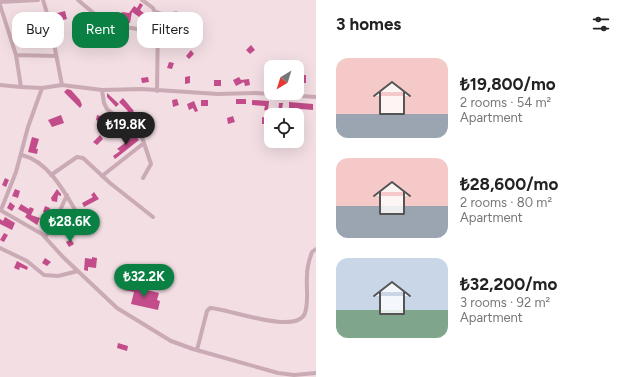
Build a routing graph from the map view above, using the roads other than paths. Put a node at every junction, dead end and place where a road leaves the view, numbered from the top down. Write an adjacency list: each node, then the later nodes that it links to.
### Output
1 (38, 0): 5 (street)
2 (43, 0): 10 (street)
3 (78, 0): 7 (street)
4 (142, 0): 6 (street)
5 (0, 4): 9 (street)
6 (156, 12)
7 (137, 29)
8 (156, 48): 16 (street)
9 (16, 55): 10 (street); 13 (street)
10 (56, 56): 12 (street)
11 (0, 84): 13 (street)
12 (62, 85): 14 (street); 15 (street)
13 (21, 87): 14 (street)
14 (42, 88): 19 (street)
15 (102, 90): 16 (street); 18 (street)
16 (157, 91): 17 (street)
17 (316, 97)
18 (144, 143): 21 (street); 22 (street)
19 (22, 155): 20 (street); 24 (street)
20 (52, 175): 21 (street); 23 (street)
21 (102, 176): 25 (street)
22 (143, 178)
23 (67, 195): 26 (street); 27 (street)
24 (0, 210): 27 (street)
25 (153, 217)
26 (80, 218)
27 (45, 237): 30 (street)
28 (0, 248): 30 (street)
29 (316, 249): 31 (street)
30 (78, 271): 31 (street)
31 (197, 350): 32 (street)
32 (316, 373)

